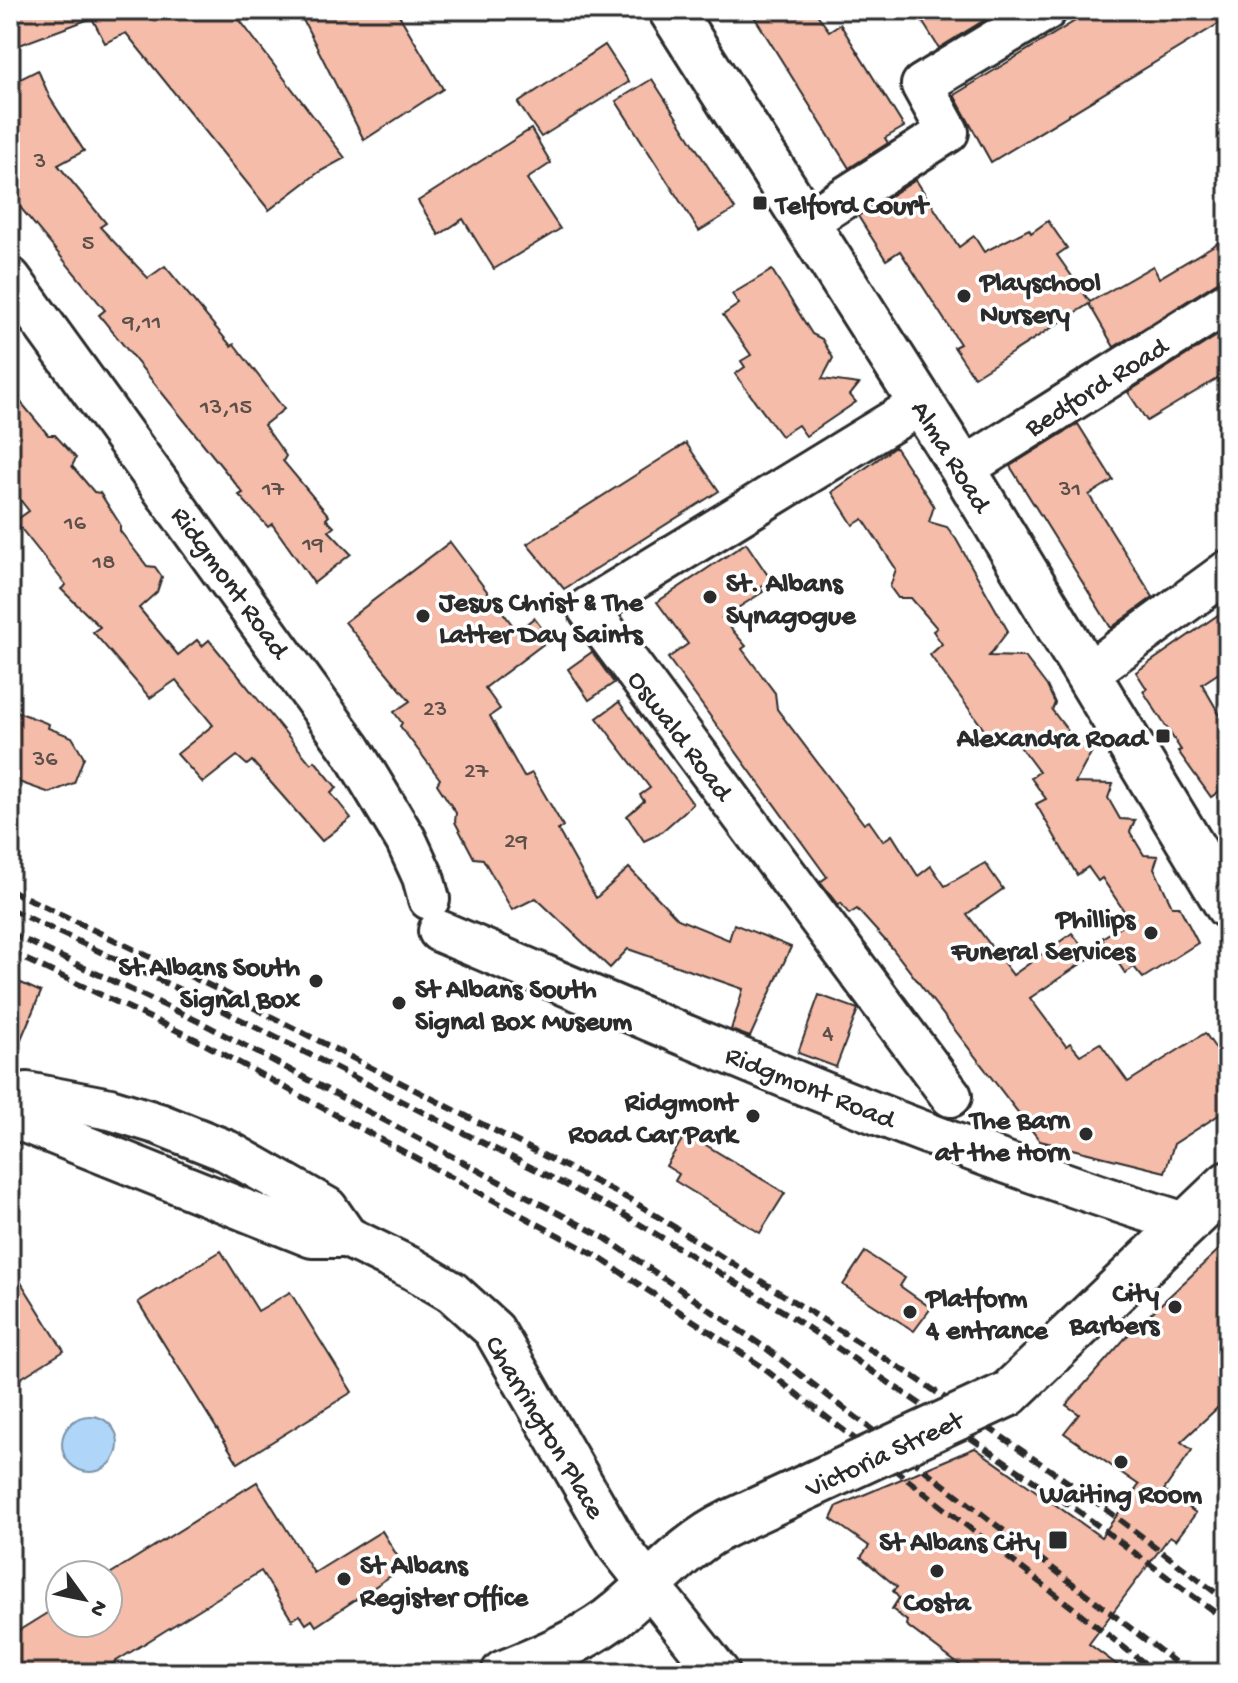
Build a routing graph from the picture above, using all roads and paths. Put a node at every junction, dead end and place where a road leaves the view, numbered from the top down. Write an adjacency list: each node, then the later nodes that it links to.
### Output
1 (671, 10): 3 (main road, Alma Road)
2 (1035, 13): 3 (street)
3 (805, 223): 6 (main road, Alma Road)
4 (10, 278): 15 (street, Ridgmont Road)
5 (1228, 302): 7 (street, Bedford Road)
6 (921, 404): 7 (main road, Alma Road); 11 (street, Oswald Road)
7 (963, 469): 9 (main road, Alma Road)
8 (1228, 571): 9 (street)
9 (1087, 674): 10 (main road, Alma Road)
10 (1228, 906)
11 (951, 1096)
12 (10, 1097): 16 (street, Charrington Place)
13 (10, 1110): 16 (street, Charrington Place)
14 (1228, 1184): 15 (main road, Victoria Street)
15 (1188, 1224): 17 (main road, Victoria Street, bridge)
16 (347, 1237): 17 (street, Charrington Place)
17 (648, 1585): 18 (main road, Victoria Street); 19 (street, Charrington Place)
18 (504, 1673)
19 (719, 1673)

